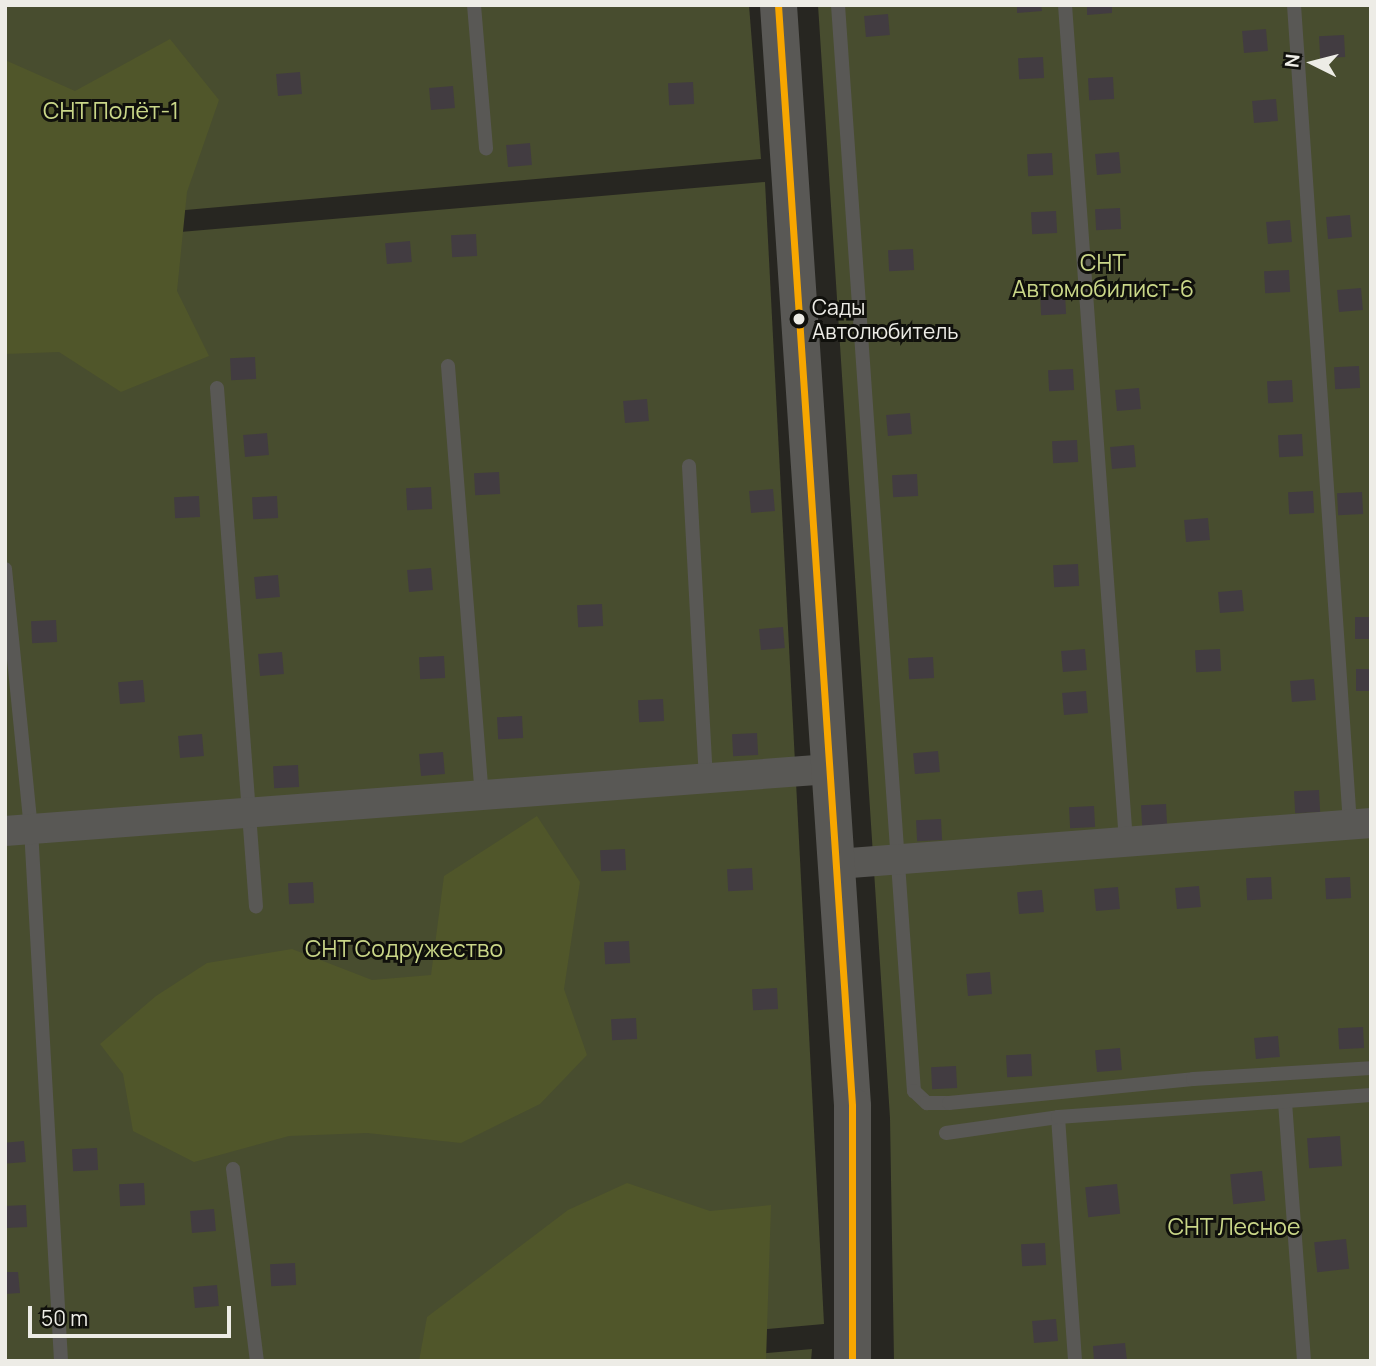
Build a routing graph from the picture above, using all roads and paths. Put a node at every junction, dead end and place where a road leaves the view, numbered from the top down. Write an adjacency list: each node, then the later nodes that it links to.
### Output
1 (474, 5): 6 (lane)
2 (778, 5): 11 (street)
3 (838, 5): 18 (lane)
4 (1065, 5): 17 (lane)
5 (1294, 5): 15 (lane)
6 (486, 148)
7 (448, 366): 13 (lane)
8 (217, 388): 14 (lane)
9 (689, 466): 12 (lane)
10 (5, 569): 16 (lane)
11 (830, 769): 12 (street); 19 (street)
12 (706, 779): 13 (street)
13 (482, 796): 14 (street)
14 (251, 812): 16 (street); 20 (lane)
15 (1361, 823): 17 (street)
16 (18, 830): 27 (lane)
17 (1126, 841): 18 (street)
18 (897, 859): 19 (street); 21 (lane)
19 (837, 864): 29 (street)
20 (256, 906)
21 (1371, 1068)
22 (1371, 1095): 23 (lane)
23 (1285, 1102): 24 (lane); 31 (lane)
24 (1058, 1117): 25 (lane); 30 (lane)
25 (946, 1133)
26 (233, 1168): 28 (lane)
27 (61, 1361)
28 (257, 1361)
29 (852, 1361)
30 (1075, 1361)
31 (1304, 1361)

